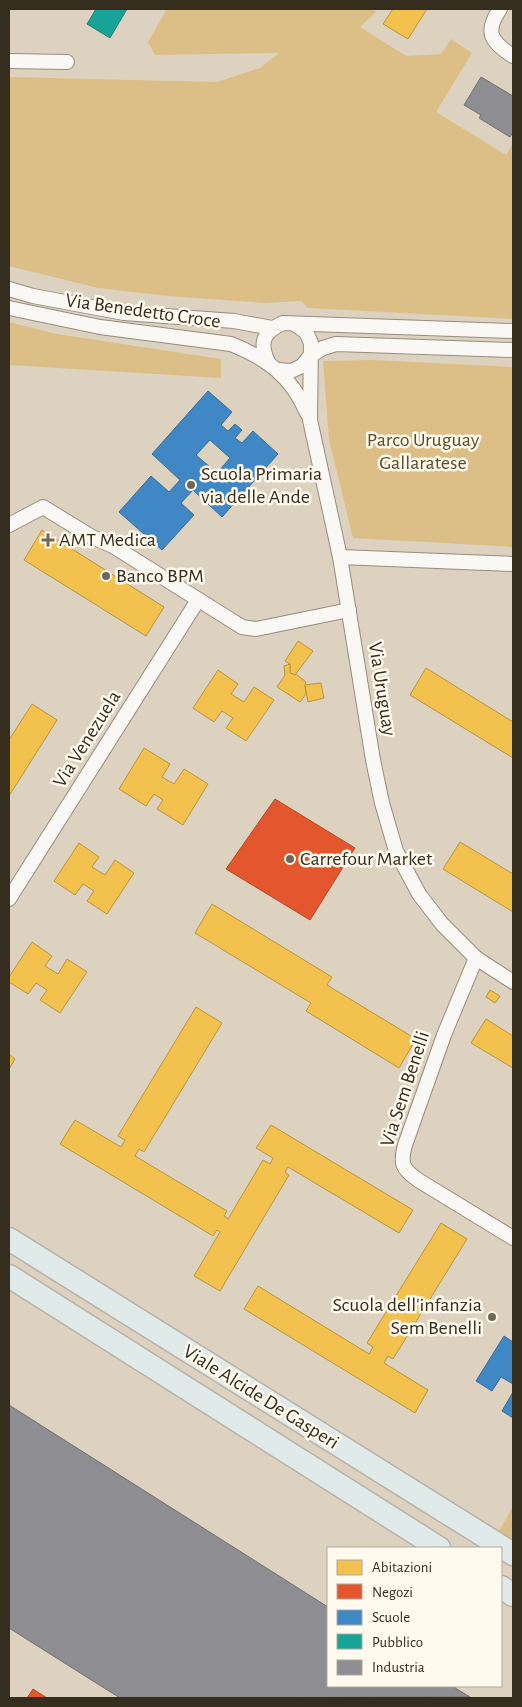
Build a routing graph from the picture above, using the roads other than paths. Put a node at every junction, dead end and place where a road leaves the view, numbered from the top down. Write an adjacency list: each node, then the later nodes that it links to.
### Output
1 (500, 9): 2 (street)
2 (513, 56)
3 (9, 61): 4 (street)
4 (66, 62)
5 (9, 289): 8 (street, Via Benedetto Croce)
6 (9, 308): 12 (street, Via Benedetto Croce)
7 (296, 325): 8 (street); 9 (street); 11 (street)
8 (272, 328): 12 (street)
9 (513, 331)
10 (513, 350): 11 (street)
11 (310, 356): 12 (street); 13 (street, Via Uruguay)
12 (273, 366): 13 (street)
13 (310, 420): 15 (street, Via Uruguay)
14 (9, 525): 17 (street)
15 (340, 557): 16 (street); 18 (street, Via Uruguay)
16 (513, 564)
17 (198, 600): 18 (street); 19 (street, Via Venezuela)
18 (349, 610): 20 (street, Via Uruguay)
19 (9, 899)
20 (476, 958): 21 (street, Via Uruguay); 22 (street, Via Sem Benelli)
21 (513, 982)
22 (513, 1238)
23 (9, 1239): 27 (main road, Viale Alcide De Gasperi)
24 (9, 1276): 25 (main road, Viale Alcide De Gasperi)
25 (437, 1547)
26 (502, 1547): 28 (main road, Viale Alcide De Gasperi)
27 (502, 1547)
28 (513, 1554)
29 (502, 1589): 30 (main road)
30 (513, 1595)

